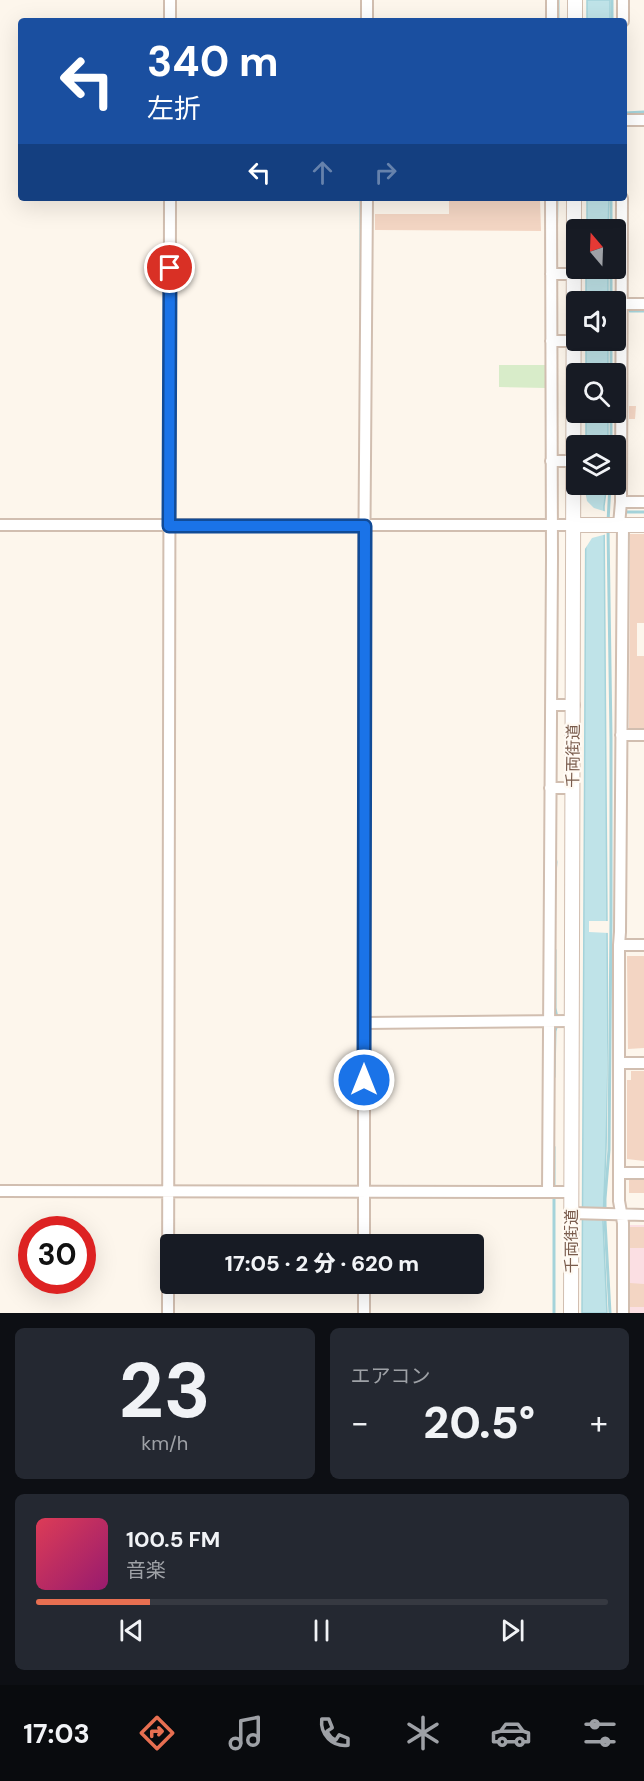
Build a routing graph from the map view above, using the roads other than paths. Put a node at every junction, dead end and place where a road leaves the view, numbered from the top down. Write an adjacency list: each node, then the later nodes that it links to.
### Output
1 (170, 0): 6 (street)
2 (367, 0): 7 (street)
3 (552, 0): 8 (street)
4 (575, 0): 9 (street)
5 (623, 0): 10 (street)
6 (170, 18)
7 (367, 18)
8 (552, 18)
9 (575, 18)
10 (623, 18)
11 (627, 120): 12 (street)
12 (644, 120)
13 (170, 201): 39 (street)
14 (367, 201): 40 (street)
15 (551, 201): 19 (street)
16 (574, 201): 18 (street, 千両街道)
17 (622, 201): 21 (street)
18 (574, 219)
19 (555, 274): 20 (street); 24 (street)
20 (566, 274)
21 (622, 291)
22 (626, 304): 23 (street)
23 (644, 304)
24 (551, 341): 25 (street); 29 (street)
25 (566, 341)
26 (574, 351): 28 (street, 千両街道)
27 (622, 351): 32 (street)
28 (574, 435)
29 (551, 461): 30 (street); 35 (street)
30 (566, 461)
31 (577, 495): 36 (street, 千両街道)
32 (621, 502): 33 (street); 37 (street)
33 (644, 502)
34 (0, 525): 39 (street)
35 (552, 525): 36 (street); 40 (street); 41 (street)
36 (579, 525): 37 (street); 42 (street, 千両街道)
37 (618, 525): 38 (street); 43 (street)
38 (644, 525)
39 (169, 526): 40 (street); 56 (street)
40 (361, 526): 50 (street)
41 (555, 705): 42 (street); 45 (street)
42 (574, 705): 45 (street, 千両街道)
43 (621, 735): 44 (street); 47 (street)
44 (644, 735)
45 (559, 788): 46 (street, 千両街道); 46 (street)
46 (559, 866): 49 (street, 千両街道); 49 (street)
47 (619, 945): 48 (street); 51 (street)
48 (644, 945)
49 (558, 1021): 50 (street); 58 (street, 千両街道); 58 (street)
50 (364, 1023): 57 (street)
51 (619, 1063): 52 (street); 53 (street)
52 (644, 1063)
53 (619, 1173): 54 (street); 60 (street)
54 (644, 1173)
55 (0, 1191): 56 (street)
56 (165, 1191): 57 (street); 64 (street)
57 (361, 1191): 58 (street); 62 (street)
58 (557, 1192): 59 (street, 千両街道)
59 (576, 1214): 60 (street); 66 (street, 千両街道)
60 (621, 1215): 61 (street); 67 (street)
61 (644, 1215)
62 (363, 1234)
63 (364, 1294): 65 (street)
64 (168, 1313)
65 (364, 1313)
66 (571, 1313)
67 (623, 1313)

